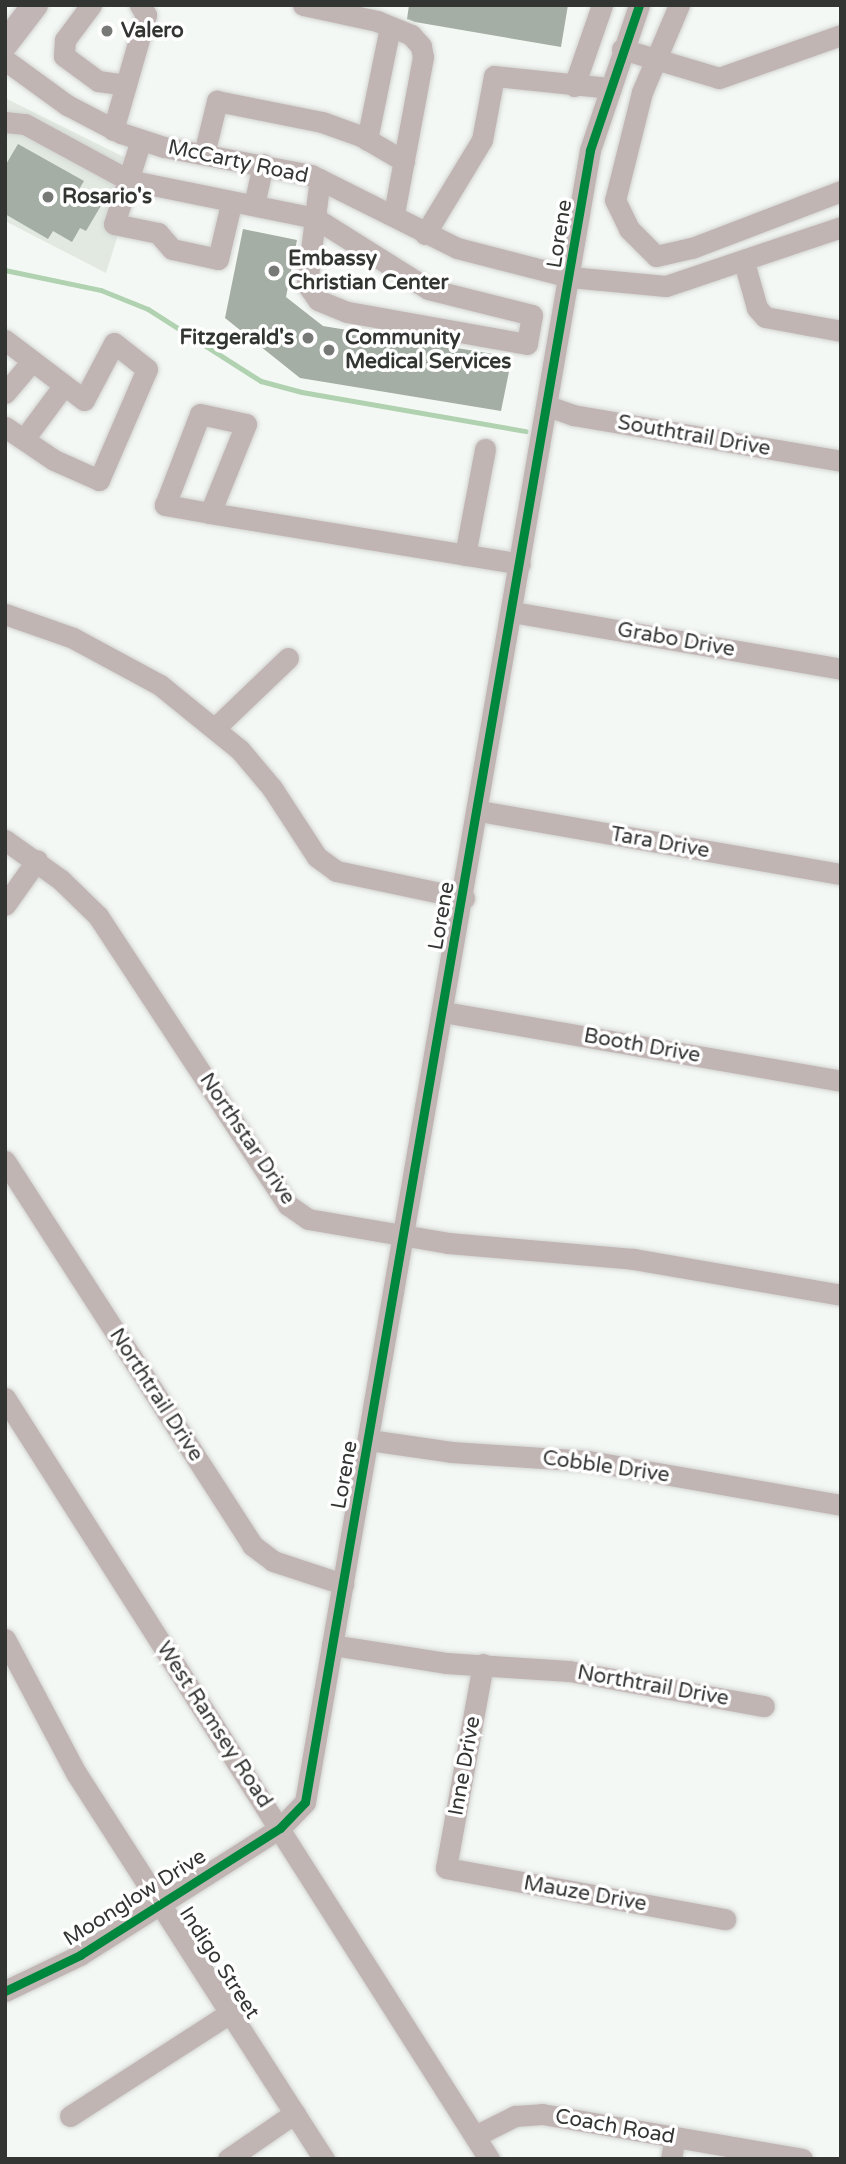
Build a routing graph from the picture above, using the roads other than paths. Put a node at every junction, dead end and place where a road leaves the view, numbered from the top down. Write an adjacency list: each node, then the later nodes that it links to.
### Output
1 (35, 5): 10 (main road)
2 (91, 5): 14 (street)
3 (140, 5): 14 (street)
4 (303, 5): 8 (street)
5 (602, 5): 15 (street)
6 (639, 5): 11 (street, Lorene)
7 (678, 5): 13 (street)
8 (390, 27): 20 (street); 22 (street)
9 (841, 35): 13 (street)
10 (5, 44)
11 (622, 49): 13 (street); 16 (street, Lorene)
12 (5, 60): 18 (street, McCarty Road)
13 (654, 61): 33 (street)
14 (126, 85): 18 (street)
15 (574, 86): 16 (street); 32 (street)
16 (610, 88): 35 (street, Lorene)
17 (5, 122): 25 (street)
18 (113, 130): 19 (street, McCarty Road)
19 (141, 140): 21 (street, McCarty Road); 25 (street)
20 (367, 140): 21 (street); 22 (street)
21 (204, 154): 23 (street, McCarty Road)
22 (404, 160): 29 (street)
23 (262, 164): 24 (street, McCarty Road); 28 (street)
24 (320, 179): 29 (street, McCarty Road); 30 (street)
25 (128, 180): 27 (street); 27 (street)
26 (841, 191): 33 (street)
27 (231, 204): 28 (street)
28 (254, 205): 30 (street)
29 (394, 214): 32 (street, McCarty Road)
30 (316, 218): 37 (street); 37 (street)
31 (841, 227): 34 (street, McCarty Road)
32 (425, 234): 35 (street, McCarty Road)
33 (656, 256): 36 (street)
34 (744, 262): 36 (street, McCarty Road); 39 (street)
35 (570, 277): 36 (street, McCarty Road); 38 (street, Lorene)
36 (666, 286)
37 (530, 326): 38 (street)
38 (562, 331): 44 (street, Lorene)
39 (841, 331)
40 (5, 340): 41 (street)
41 (33, 361): 42 (street); 43 (street)
42 (64, 385): 46 (street); 46 (street)
43 (5, 393)
44 (548, 406): 48 (street, Southtrail Drive); 51 (street, Lorene)
45 (5, 427): 46 (street)
46 (24, 439)
47 (485, 449): 50 (street)
48 (841, 461)
49 (210, 513): 49 (street); 50 (street)
50 (465, 555): 51 (street)
51 (520, 564): 52 (street, Lorene)
52 (512, 612): 55 (street, Grabo Drive); 57 (street, Lorene)
53 (5, 614): 56 (street)
54 (288, 658): 56 (street)
55 (841, 669)
56 (215, 728): 61 (street)
57 (479, 811): 60 (street, Tara Drive); 61 (street, Lorene)
58 (5, 840): 59 (street, Northstar Drive)
59 (37, 860): 62 (street); 66 (street, Northstar Drive)
60 (841, 874)
61 (464, 898): 63 (street, Lorene)
62 (5, 905)
63 (443, 1012): 64 (street, Booth Drive); 66 (street, Lorene)
64 (841, 1081)
65 (5, 1161): 71 (street, Northtrail Drive)
66 (403, 1236): 67 (street, Northstar Drive); 69 (street, Lorene)
67 (841, 1295)
68 (5, 1398): 76 (street, West Ramsey Road)
69 (369, 1440): 70 (street, Cobble Drive); 71 (street, Lorene)
70 (841, 1505)
71 (344, 1584): 73 (street, Lorene)
72 (5, 1639): 78 (street, Indigo Street)
73 (332, 1645): 74 (street, Northtrail Drive); 76 (street, Lorene)
74 (483, 1664): 75 (street, Northtrail Drive); 77 (street, Inne Drive)
75 (764, 1706)
76 (280, 1828): 78 (street, Moonglow Drive); 84 (street, West Ramsey Road)
77 (446, 1868): 79 (street, Mauze Drive)
78 (160, 1904): 80 (street, Moonglow Drive); 81 (street, Indigo Street)
79 (725, 1919)
80 (5, 1991)
81 (230, 2013): 82 (street, Indigo Street); 83 (street)
82 (295, 2113): 86 (street); 87 (street, Indigo Street)
83 (70, 2116)
84 (475, 2136): 85 (street, Coach Road); 88 (street, West Ramsey Road)
85 (675, 2137): 89 (street); 90 (street, Coach Road)
86 (228, 2159)
87 (324, 2159)
88 (489, 2159)
89 (671, 2159)
90 (802, 2159)

